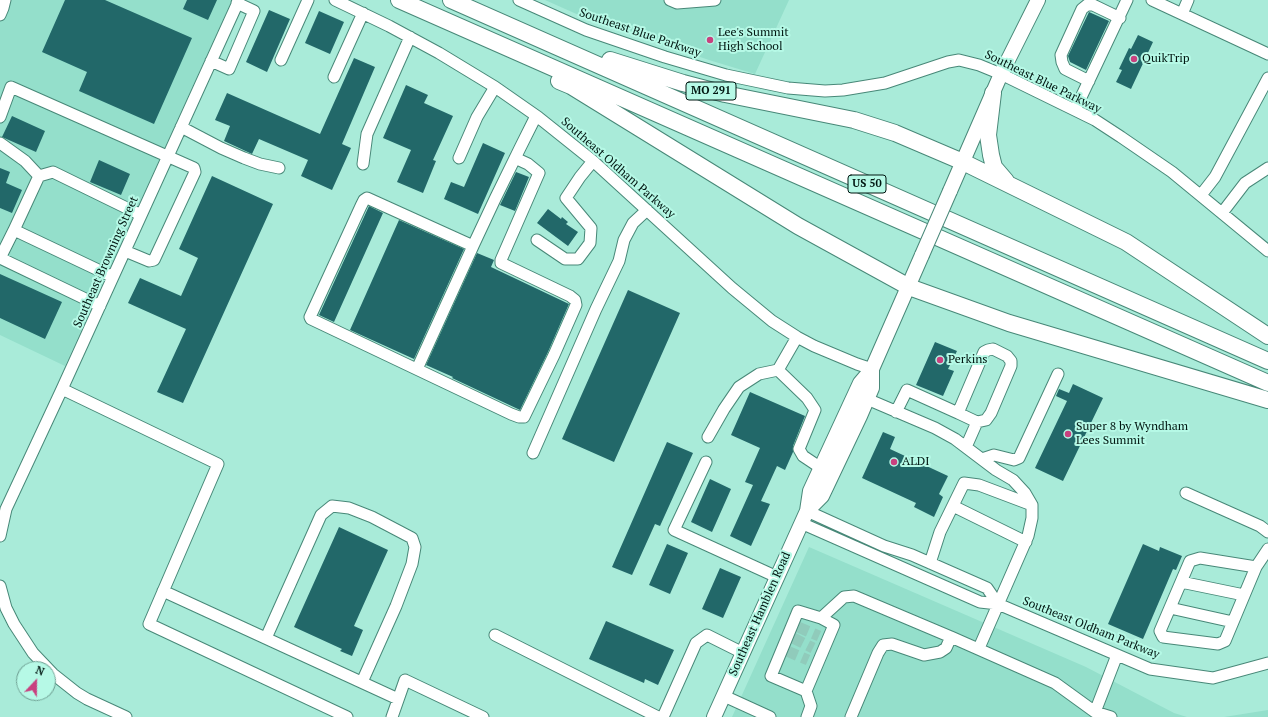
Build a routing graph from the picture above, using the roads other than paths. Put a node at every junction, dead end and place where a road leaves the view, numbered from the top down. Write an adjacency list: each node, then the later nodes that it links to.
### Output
1 (5, 0): 16 (street)
2 (308, 0): 21 (street)
3 (335, 0): 14 (street, Southeast Oldham Parkway)
4 (399, 0): 18 (highway, US 50)
5 (520, 0): 23 (street, Southeast Blue Parkway)
6 (715, 0): 11 (street)
7 (1038, 0): 23 (main road, Southeast Hamblen Road)
8 (1127, 0): 17 (street)
9 (1152, 0): 15 (street)
10 (1188, 0): 15 (street)
11 (675, 1)
12 (238, 2): 22 (street, Southeast Browning Street); 22 (street)
13 (458, 3): 38 (highway, MO 291); 59 (highway, US 50)
14 (363, 13): 19 (street, Southeast Oldham Parkway); 24 (street)
15 (1182, 14): 20 (street)
16 (0, 15)
17 (1120, 18): 26 (street); 26 (street)
18 (443, 19): 55 (highway); 64 (highway, US 50)
19 (410, 37): 27 (street, Southeast Oldham Parkway); 39 (street)
20 (1268, 54)
21 (281, 60)
22 (211, 61): 32 (street, Southeast Browning Street)
23 (1001, 74): 28 (main road, Southeast Hamblen Road); 29 (street, Southeast Blue Parkway)
24 (334, 77)
25 (1268, 78): 44 (street)
26 (1089, 81): 29 (street)
27 (495, 87): 30 (street, Southeast Oldham Parkway); 35 (street)
28 (992, 93): 38 (main road, Southeast Hamblen Road); 43 (highway)
29 (1075, 110): 44 (street, Southeast Blue Parkway)
30 (536, 116): 36 (street); 37 (street, Southeast Oldham Parkway)
31 (0, 117): 34 (street)
32 (181, 127): 34 (street, Southeast Browning Street); 40 (street)
33 (0, 143): 42 (street)
34 (168, 156): 47 (street, Southeast Browning Street); 51 (street)
35 (460, 158)
36 (515, 158): 50 (street); 60 (street)
37 (593, 161): 45 (street, Southeast Oldham Parkway); 49 (street)
38 (963, 162): 43 (highway); 55 (main road, Southeast Hamblen Road, bridge)
39 (363, 164)
40 (279, 168)
41 (1268, 168): 46 (street)
42 (39, 176): 47 (street); 48 (street)
43 (1008, 184): 57 (highway)
44 (1201, 195): 46 (street, Southeast Blue Parkway)
45 (647, 210): 58 (street, Southeast Oldham Parkway); 73 (street)
46 (1222, 213): 52 (street, Southeast Blue Parkway)
47 (141, 215): 51 (street, Southeast Browning Street)
48 (14, 230): 53 (street); 54 (street)
49 (537, 240)
50 (473, 246): 60 (street); 60 (street)
51 (125, 251): 54 (street, Southeast Browning Street)
52 (1268, 251)
53 (0, 258): 56 (street)
54 (113, 277): 56 (street, Southeast Browning Street)
55 (909, 286): 61 (main road, Southeast Hamblen Road); 67 (highway)
56 (100, 306): 65 (street, Southeast Browning Street)
57 (1268, 336)
58 (797, 337): 61 (street, Southeast Oldham Parkway); 62 (street)
59 (1268, 361)
60 (417, 369)
61 (872, 369): 66 (main road, Southeast Hamblen Road); 76 (main road, Southeast Hamblen Road)
62 (778, 370): 71 (street); 76 (street)
63 (1058, 374): 74 (street)
64 (1268, 383)
65 (62, 390): 82 (street, Southeast Browning Street); 90 (street)
66 (867, 399): 68 (street); 80 (main road, Southeast Hamblen Road)
67 (1268, 400)
68 (896, 412): 69 (street); 72 (street)
69 (958, 413): 70 (street); 70 (street)
70 (978, 422): 72 (street)
71 (708, 437)
72 (966, 447): 74 (street)
73 (534, 453)
74 (982, 459): 78 (street)
75 (706, 462): 87 (street)
76 (821, 468): 80 (main road, Southeast Hamblen Road)
77 (1186, 493): 81 (street)
78 (1032, 505): 79 (street); 83 (street)
79 (953, 506): 83 (street); 85 (street)
80 (804, 517): 85 (street); 87 (main road, Southeast Hamblen Road); 92 (street, Southeast Oldham Parkway)
81 (1268, 532)
82 (0, 536)
83 (1026, 542): 92 (street)
84 (1268, 549): 86 (street)
85 (930, 562): 92 (street)
86 (1256, 567): 88 (street); 91 (street)
87 (777, 577): 100 (main road, Southeast Hamblen Road)
88 (1182, 582): 91 (street); 93 (street)
89 (0, 586): 109 (street)
90 (163, 591): 98 (street); 110 (street)
91 (1244, 595): 95 (street)
92 (998, 604): 99 (street); 101 (street, Southeast Oldham Parkway)
93 (1170, 608): 95 (street); 95 (street)
94 (821, 618): 97 (street); 104 (street); 104 (street)
95 (1233, 622)
96 (495, 635): 113 (street)
97 (951, 637): 99 (street); 118 (street)
98 (266, 638): 103 (street); 103 (street)
99 (979, 648): 107 (street)
100 (743, 653): 105 (main road, Southeast Hamblen Road); 114 (street)
101 (1117, 655): 102 (street, Southeast Oldham Parkway); 107 (street)
102 (1268, 663)
103 (362, 682): 106 (street)
104 (806, 692): 117 (street)
105 (724, 696): 108 (street); 115 (main road, Southeast Hamblen Road)
106 (398, 699): 111 (street); 112 (street)
107 (1095, 712): 119 (street)
108 (757, 714): 116 (street)
109 (126, 717)
110 (347, 717)
111 (392, 717)
112 (483, 717)
113 (658, 717)
114 (663, 717)
115 (714, 717)
116 (770, 717)
117 (807, 717)
118 (850, 717)
119 (1111, 717)

